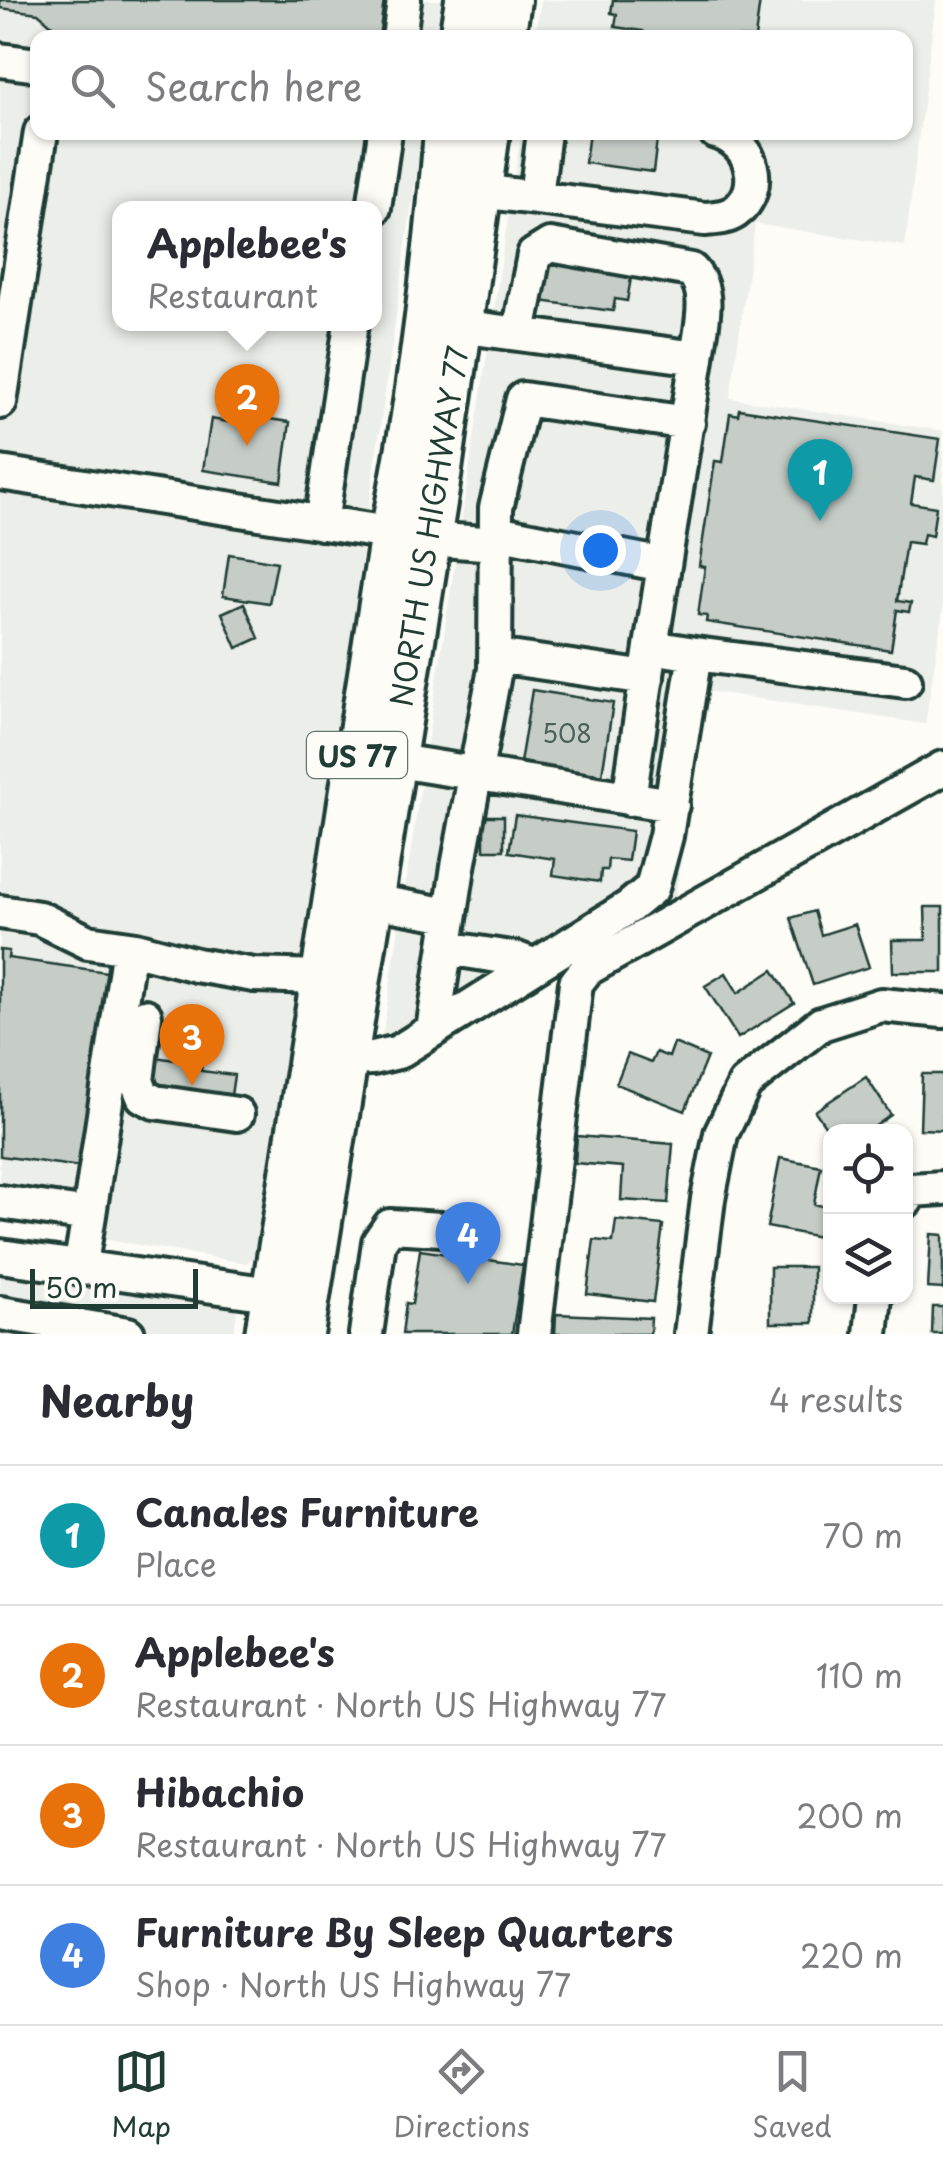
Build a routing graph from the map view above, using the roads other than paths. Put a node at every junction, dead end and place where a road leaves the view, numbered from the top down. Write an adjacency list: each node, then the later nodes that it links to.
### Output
1 (404, 0): 4 (street)
2 (467, 0): 5 (main road)
3 (508, 0): 6 (main road)
4 (400, 30)
5 (462, 30)
6 (505, 30)
7 (0, 60): 8 (street)
8 (30, 65)
9 (40, 140): 22 (street)
10 (384, 140): 17 (street)
11 (445, 140): 26 (main road, NORTH US HIGHWAY 77 / US 77)
12 (487, 140): 15 (main road, NORTH US HIGHWAY 77 / US 77)
13 (543, 140): 16 (street)
14 (736, 140): 16 (street)
15 (480, 191): 16 (street); 18 (main road, NORTH US HIGHWAY 77 / US 77)
16 (536, 196)
17 (375, 201)
18 (460, 326): 20 (street); 26 (main road, NORTH US HIGHWAY 77 / US 77)
19 (350, 331): 25 (street)
20 (518, 333): 21 (street); 21 (street)
21 (697, 358): 23 (street)
22 (0, 402)
23 (688, 423): 27 (street); 28 (street)
24 (0, 473): 25 (street)
25 (321, 523): 26 (street)
26 (410, 536): 27 (street); 33 (main road, NORTH US HIGHWAY 77 / US 77); 43 (main road, NORTH US HIGHWAY 77 / US 77)
27 (497, 538): 28 (street); 30 (street)
28 (664, 564): 31 (street)
29 (695, 654): 31 (street); 32 (street); 37 (street)
30 (496, 656): 31 (street); 35 (street)
31 (649, 663): 36 (street)
32 (905, 681)
33 (392, 760): 35 (street); 38 (main road, NORTH US HIGHWAY 77 / US 77)
34 (943, 768): 61 (street)
35 (476, 772): 36 (street); 40 (street)
36 (629, 799): 37 (street)
37 (672, 806): 42 (street)
38 (371, 900): 40 (street); 47 (main road, NORTH US HIGHWAY 77 / US 77)
39 (0, 912): 41 (street)
40 (448, 932): 42 (street); 46 (street)
41 (129, 948): 43 (street); 52 (street)
42 (534, 965): 46 (street)
43 (322, 977): 58 (main road, NORTH US HIGHWAY 77 / US 77)
44 (943, 1012): 62 (street)
45 (145, 1016): 48 (street)
46 (433, 1030): 47 (street)
47 (346, 1059): 58 (main road, NORTH US HIGHWAY 77 / US 77)
48 (237, 1114)
49 (943, 1188): 50 (street)
50 (913, 1190)
51 (0, 1202): 52 (street)
52 (89, 1215): 55 (street)
53 (441, 1229): 60 (street)
54 (0, 1256): 55 (street)
55 (80, 1268): 58 (street)
56 (874, 1304): 63 (street)
57 (0, 1313): 59 (street)
58 (288, 1316)
59 (128, 1334)
60 (366, 1334)
61 (534, 1334)
62 (691, 1334)
63 (871, 1334)

